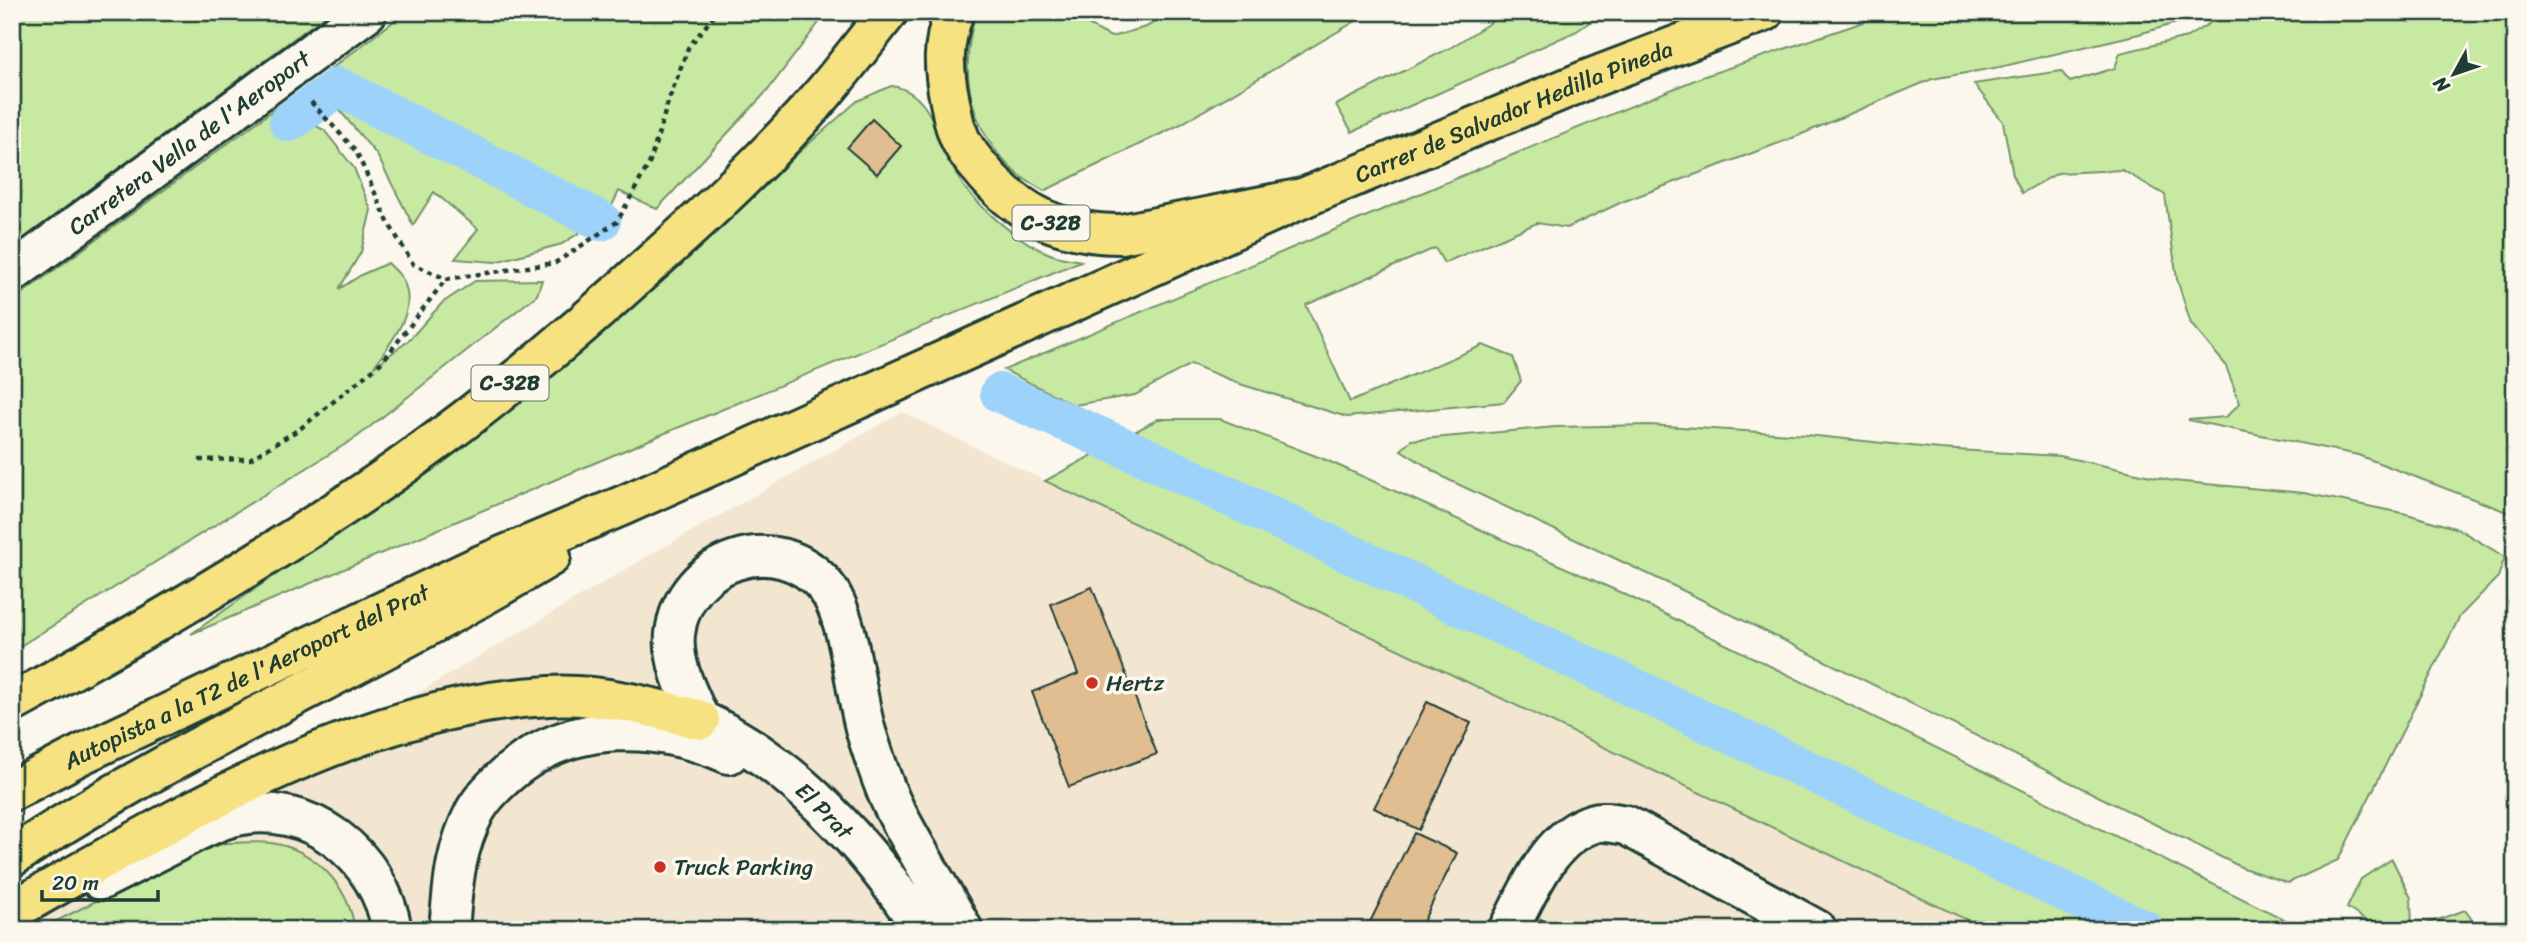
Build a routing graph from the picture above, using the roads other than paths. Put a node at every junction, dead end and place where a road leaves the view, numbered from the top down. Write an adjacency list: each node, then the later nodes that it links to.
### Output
1 (367, 12): 6 (street, Carretera Vella de l'Aeroport)
2 (888, 12): 8 (main road, C-32B)
3 (954, 12): 5 (main road, C-32B)
4 (1763, 13): 5 (main road, Carrer de Salvador Hedilla Pineda / C-32B)
5 (1303, 198): 7 (main road, C-32B)
6 (12, 273)
7 (624, 505): 10 (main road, Autopista a la T2 de l'Aeroport del Prat / C-32B); 12 (main road)
8 (12, 703)
9 (700, 720): 11 (street, El Prat); 13 (main road); 18 (street)
10 (12, 791)
11 (827, 811): 16 (street); 17 (street, El Prat)
12 (12, 857)
13 (12, 911)
14 (12, 926): 15 (street)
15 (392, 930)
16 (449, 930)
17 (923, 930)
18 (963, 930)
19 (1508, 930): 20 (street)
20 (1816, 930)

